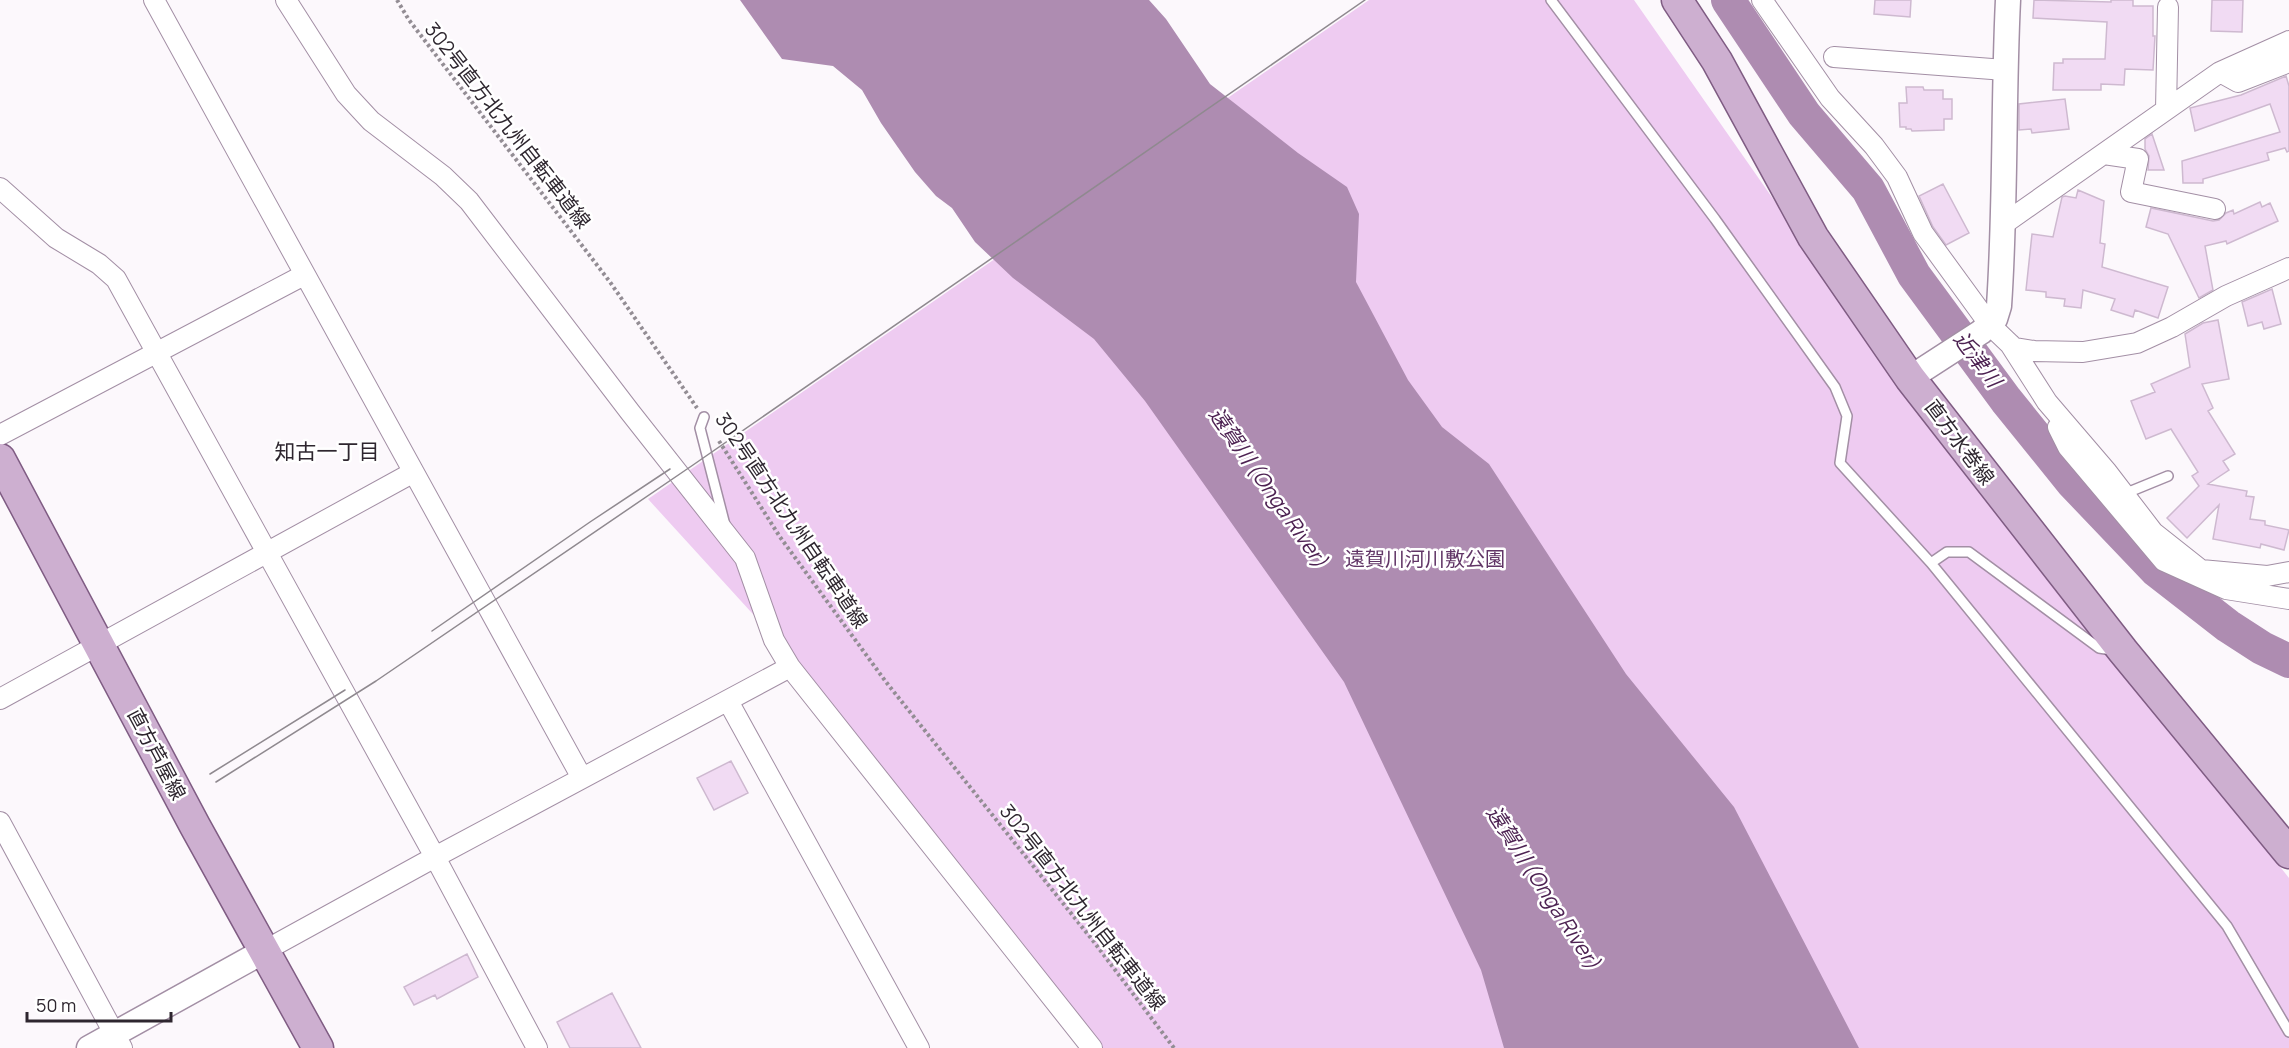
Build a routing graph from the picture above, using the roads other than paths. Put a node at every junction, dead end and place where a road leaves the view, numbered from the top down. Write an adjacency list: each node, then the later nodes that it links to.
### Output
1 (154, 0): 19 (street)
2 (286, 0): 31 (street)
3 (1551, 0): 33 (lane)
4 (1677, 0): 23 (main road, 直方水巻線)
5 (1762, 0): 20 (street)
6 (2008, 0): 11 (street)
7 (2168, 7): 13 (street)
8 (2289, 41): 12 (street)
9 (1834, 57): 11 (street)
10 (2289, 62): 12 (street)
11 (2005, 70): 17 (street)
12 (2220, 72): 13 (street)
13 (2166, 110): 14 (street)
14 (2104, 154): 16 (street); 17 (street)
15 (0, 188): 22 (street)
16 (2215, 209)
17 (2004, 223): 20 (street)
18 (2289, 268): 21 (street)
19 (304, 274): 22 (street); 28 (street)
20 (1985, 328): 21 (street); 23 (street)
21 (2010, 344): 24 (street)
22 (157, 354): 26 (street); 32 (street)
23 (1910, 378): 37 (main road, 直方水巻線)
24 (2047, 402): 30 (street); 35 (street)
25 (704, 417): 31 (lane)
26 (0, 435)
27 (0, 459): 36 (main road, 直方芦屋線)
28 (412, 473): 32 (street); 41 (street)
29 (2168, 476): 30 (lane)
30 (2124, 494): 34 (street)
31 (728, 536): 38 (street)
32 (268, 552): 36 (street); 44 (street)
33 (1931, 563): 37 (lane); 46 (lane)
34 (2289, 572)
35 (2289, 600)
36 (99, 645): 39 (street); 45 (main road, 直方芦屋線)
37 (2123, 651): 43 (main road, 直方水巻線)
38 (790, 667): 40 (street); 52 (street)
39 (0, 699)
40 (728, 701): 41 (street); 51 (street)
41 (582, 778): 44 (street)
42 (0, 822): 47 (street)
43 (2289, 853)
44 (435, 857): 45 (street); 50 (street)
45 (264, 951): 47 (street); 49 (main road, 直方芦屋線)
46 (2289, 1032)
47 (119, 1041): 48 (street)
48 (89, 1048)
49 (318, 1048)
50 (537, 1048)
51 (919, 1048)
52 (1092, 1048)

